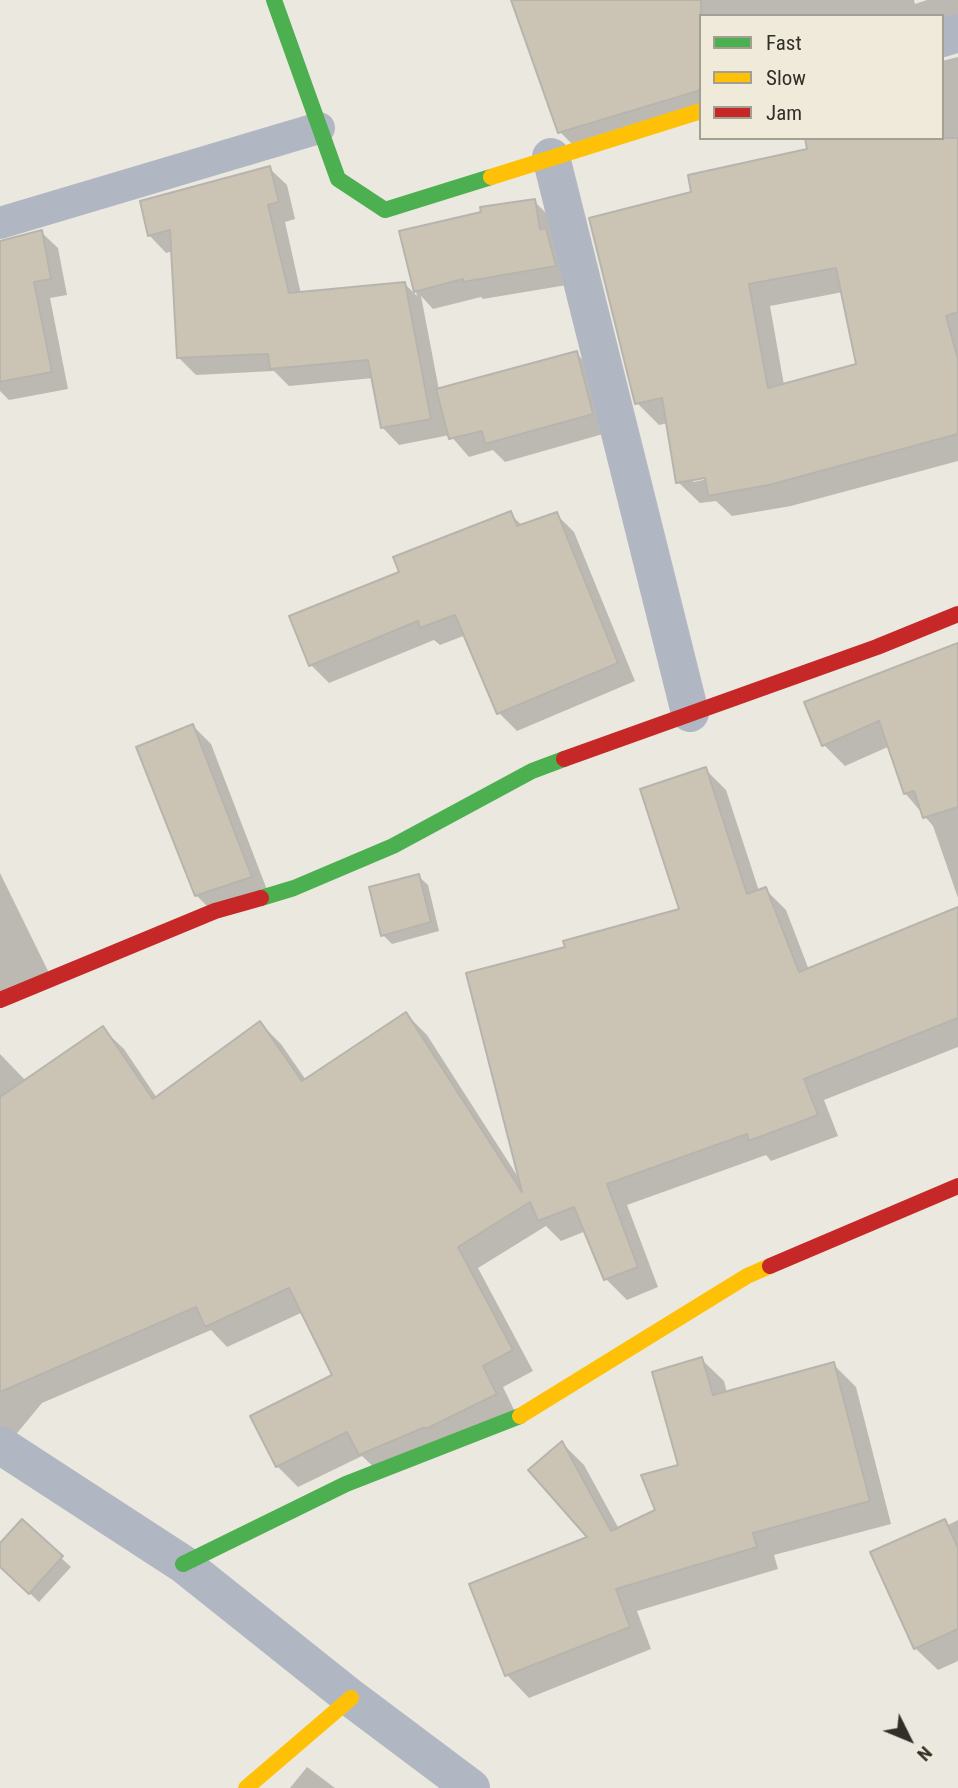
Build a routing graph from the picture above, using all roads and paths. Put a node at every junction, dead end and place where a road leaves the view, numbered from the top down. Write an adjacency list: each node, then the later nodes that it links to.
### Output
1 (274, 0): 3 (street)
2 (699, 112): 4 (street)
3 (319, 128): 4 (street); 5 (lane)
4 (551, 157): 7 (street)
5 (0, 223)
6 (958, 614): 7 (street)
7 (690, 713): 8 (street)
8 (0, 1000)
9 (958, 1186): 11 (street)
10 (0, 1446): 11 (street)
11 (183, 1564): 12 (street)
12 (351, 1698): 13 (street); 14 (street)
13 (246, 1788)
14 (471, 1788)

